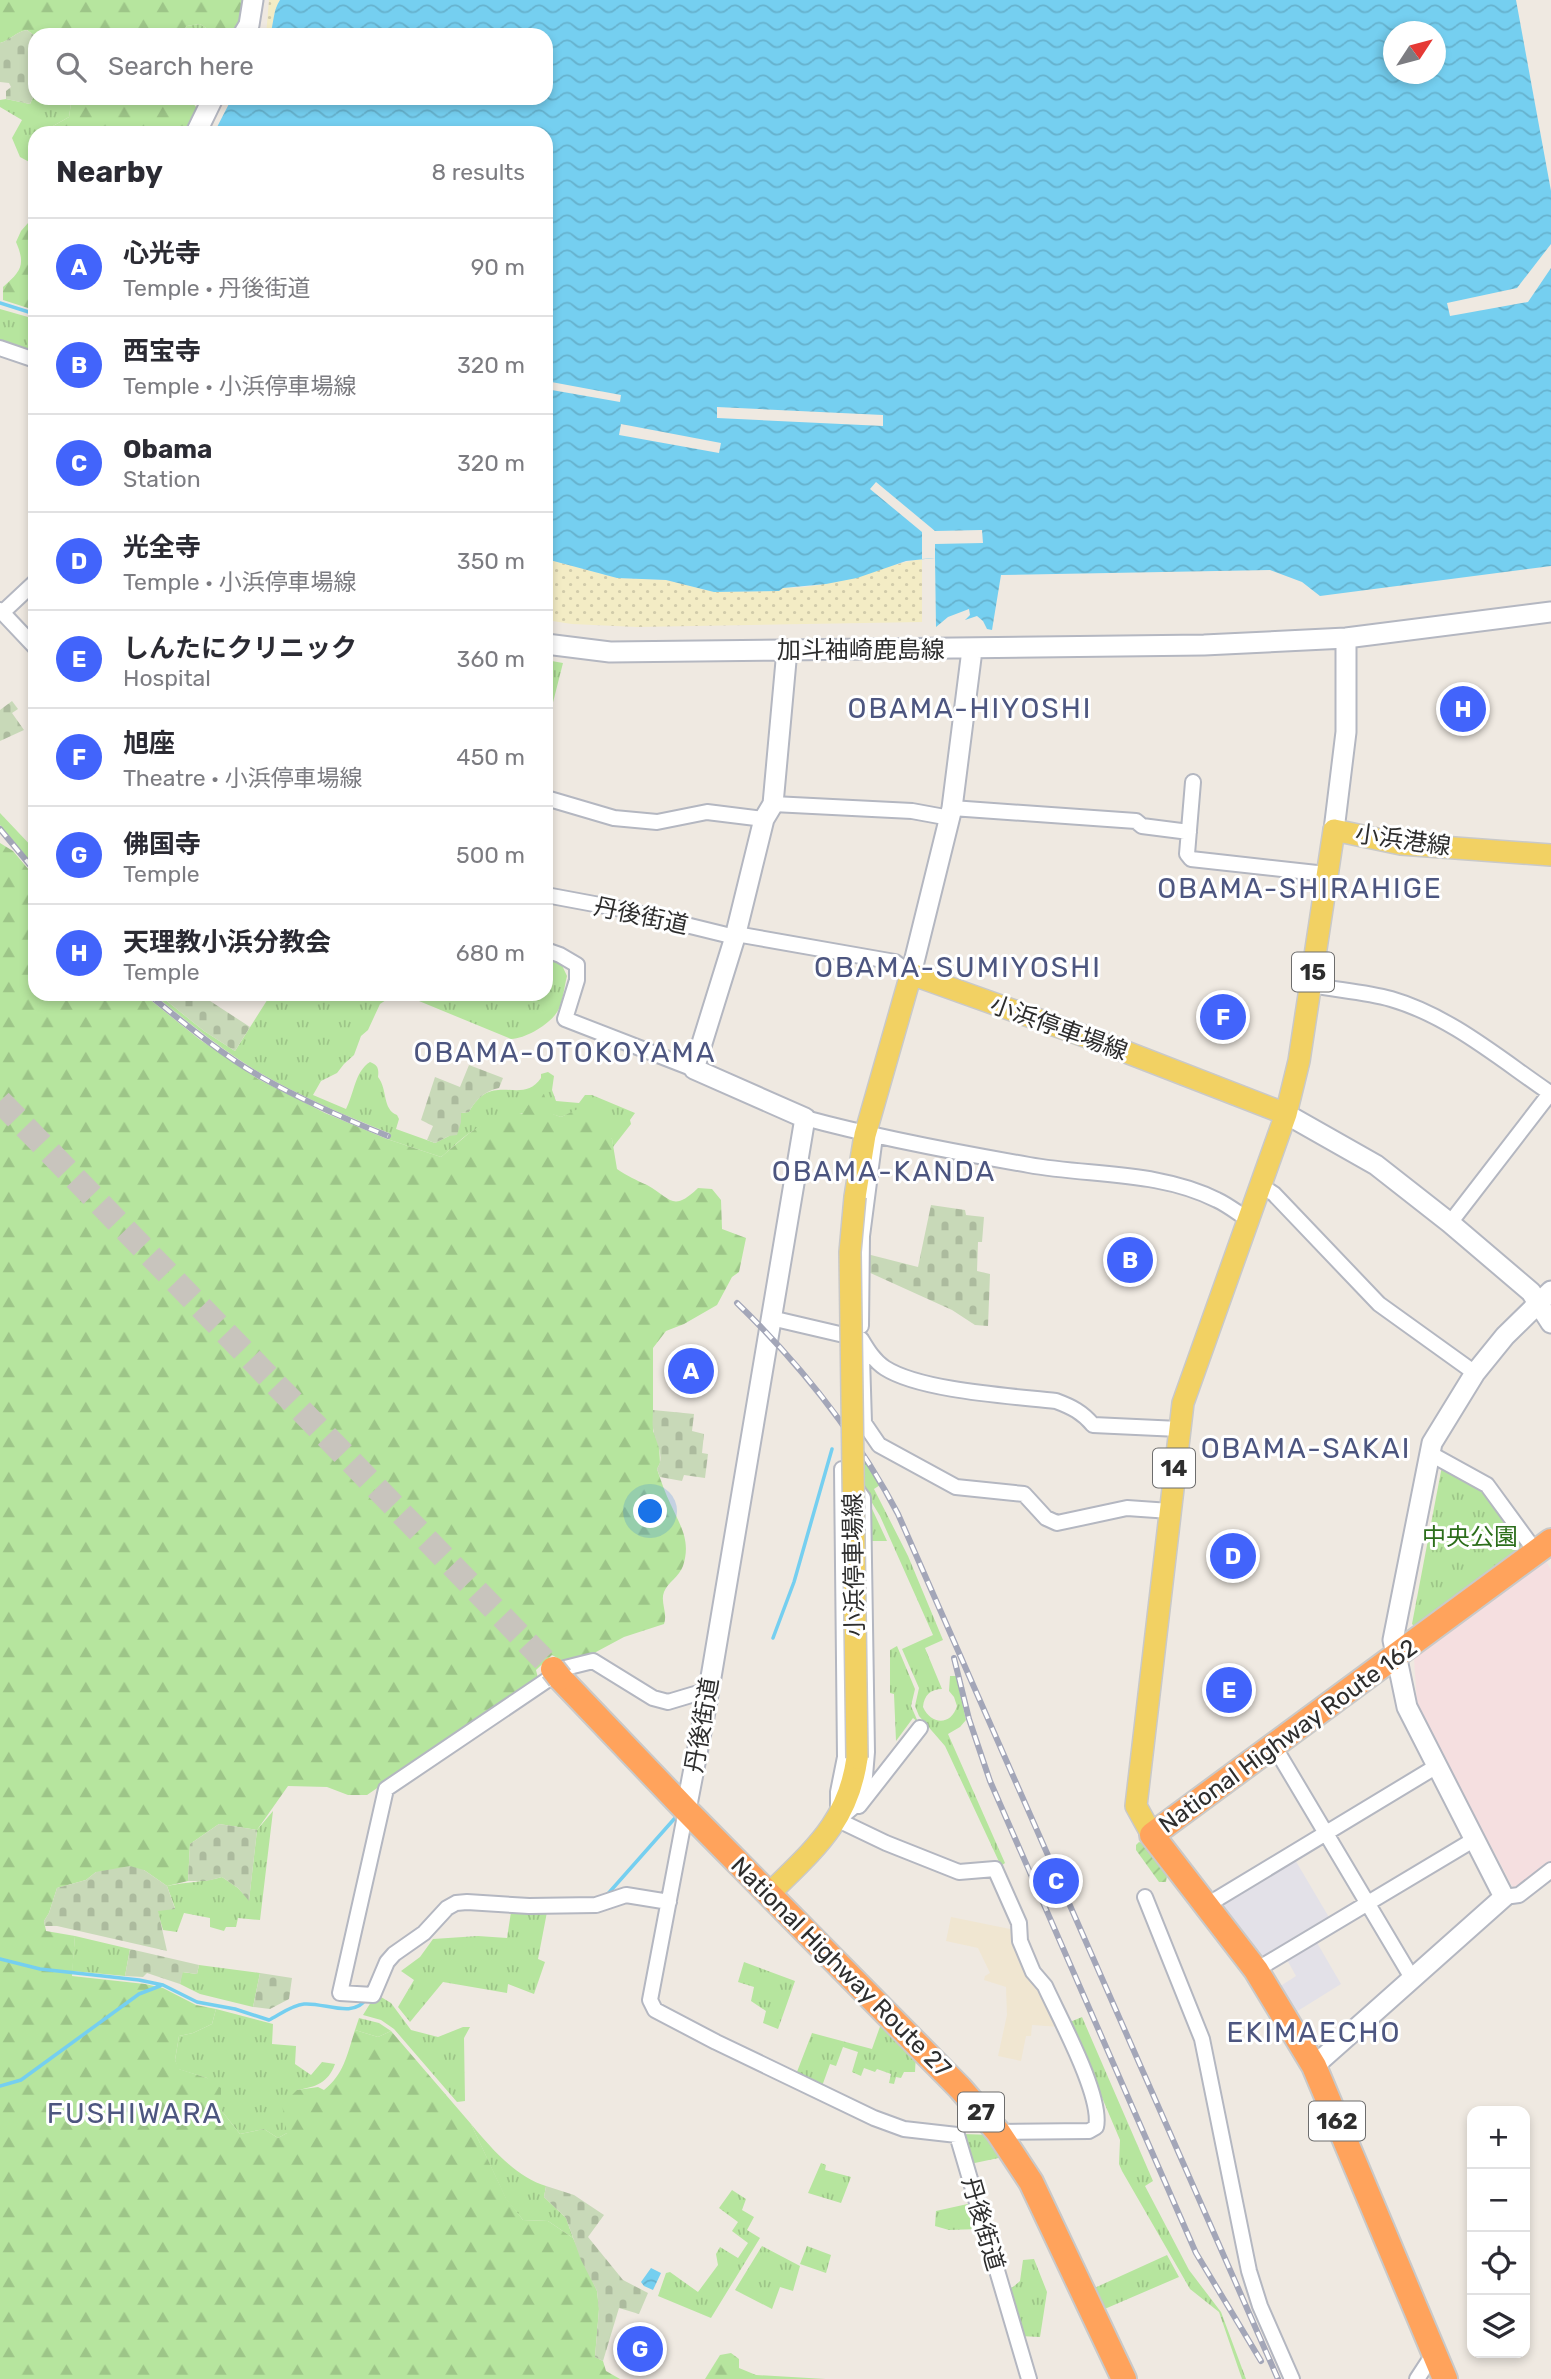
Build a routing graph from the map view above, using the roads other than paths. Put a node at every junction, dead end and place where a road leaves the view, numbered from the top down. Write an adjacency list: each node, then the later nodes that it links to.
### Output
1 (253, 0): 2 (street)
2 (246, 28)
3 (209, 105): 4 (street)
4 (199, 126)
5 (0, 348): 6 (street)
6 (28, 358)
7 (28, 588): 8 (street)
8 (1, 611): 11 (street)
9 (1551, 612): 10 (street)
10 (1346, 638): 14 (street); 19 (street)
11 (28, 640)
12 (553, 645): 13 (street, 加斗袖崎鹿島線)
13 (787, 650): 14 (street, 加斗袖崎鹿島線); 17 (street)
14 (972, 650): 18 (street, 加斗袖崎鹿島線)
15 (1193, 782): 20 (street)
16 (553, 800): 17 (street)
17 (768, 812): 18 (street); 24 (street)
18 (951, 813): 20 (street); 26 (street, 加斗袖崎鹿島線)
19 (1334, 830): 21 (main road, 小浜港線); 22 (main road, 小浜港線 / 15)
20 (1189, 832): 22 (street)
21 (1551, 855)
22 (1326, 874): 27 (main road, 小浜港線 / 15)
23 (553, 896): 24 (street, 丹後街道)
24 (736, 935): 26 (street, 丹後街道); 28 (street)
25 (553, 952): 28 (street)
26 (911, 974): 30 (main road, 小浜停車場線); 32 (main road, 小浜停車場線)
27 (1311, 985): 29 (street); 30 (main road, 小浜港線 / 15)
28 (694, 1069): 31 (street)
29 (1549, 1097): 35 (street)
30 (1286, 1114): 33 (main road, 14); 35 (street)
31 (805, 1118): 32 (street); 37 (street, 丹後街道)
32 (870, 1135): 34 (street); 39 (street); 52 (main road, 小浜停車場線, bridge)
33 (1262, 1186): 34 (main road, 14); 40 (street)
34 (1249, 1220): 41 (main road, 14)
35 (1450, 1223): 36 (street)
36 (1544, 1298): 38 (street); 40 (street)
37 (771, 1318): 39 (street); 47 (street, 丹後街道)
38 (1551, 1323)
39 (861, 1339): 41 (street); 43 (street)
40 (1475, 1373): 42 (street)
41 (1179, 1429): 43 (main road, 14)
42 (1429, 1452): 44 (street); 45 (street)
43 (1170, 1511): 54 (main road, 14)
44 (1544, 1546): 45 (highway, National Highway Route 162)
45 (1396, 1656): 49 (highway, National Highway Route 162); 50 (street)
46 (553, 1670): 51 (highway, National Highway Route 27 / 27)
47 (708, 1690): 51 (street, 丹後街道); 60 (street)
48 (920, 1728): 52 (street)
49 (1274, 1746): 53 (street); 54 (highway, National Highway Route 162)
50 (1437, 1766): 53 (street); 55 (street)
51 (686, 1810): 57 (highway, National Highway Route 27 / 27); 60 (street, 丹後街道)
52 (838, 1820): 52 (street); 57 (main road, 小浜停車場線); 66 (street)
53 (1326, 1833): 61 (street); 62 (street)
54 (1152, 1835): 62 (highway, National Highway Route 162 / 162)
55 (1475, 1839): 58 (street); 61 (street)
56 (1551, 1870): 58 (street)
57 (769, 1894): 66 (highway, National Highway Route 27 / 27)
58 (1504, 1896): 64 (street)
59 (1144, 1897): 70 (street)
60 (669, 1902): 68 (street, 丹後街道)
61 (1368, 1904): 63 (street); 64 (street)
62 (1207, 1905): 63 (highway, National Highway Route 162 / 162)
63 (1256, 1970): 65 (highway, National Highway Route 162 / 162)
64 (1412, 1978): 65 (street)
65 (1314, 2066): 67 (highway, National Highway Route 162 / 162)
66 (998, 2132): 69 (highway, National Highway Route 27 / 27)
67 (1434, 2353): 71 (street); 72 (highway, National Highway Route 162 / 162)
68 (1029, 2379)
69 (1124, 2379)
70 (1292, 2379)
71 (1417, 2379)
72 (1445, 2379)

